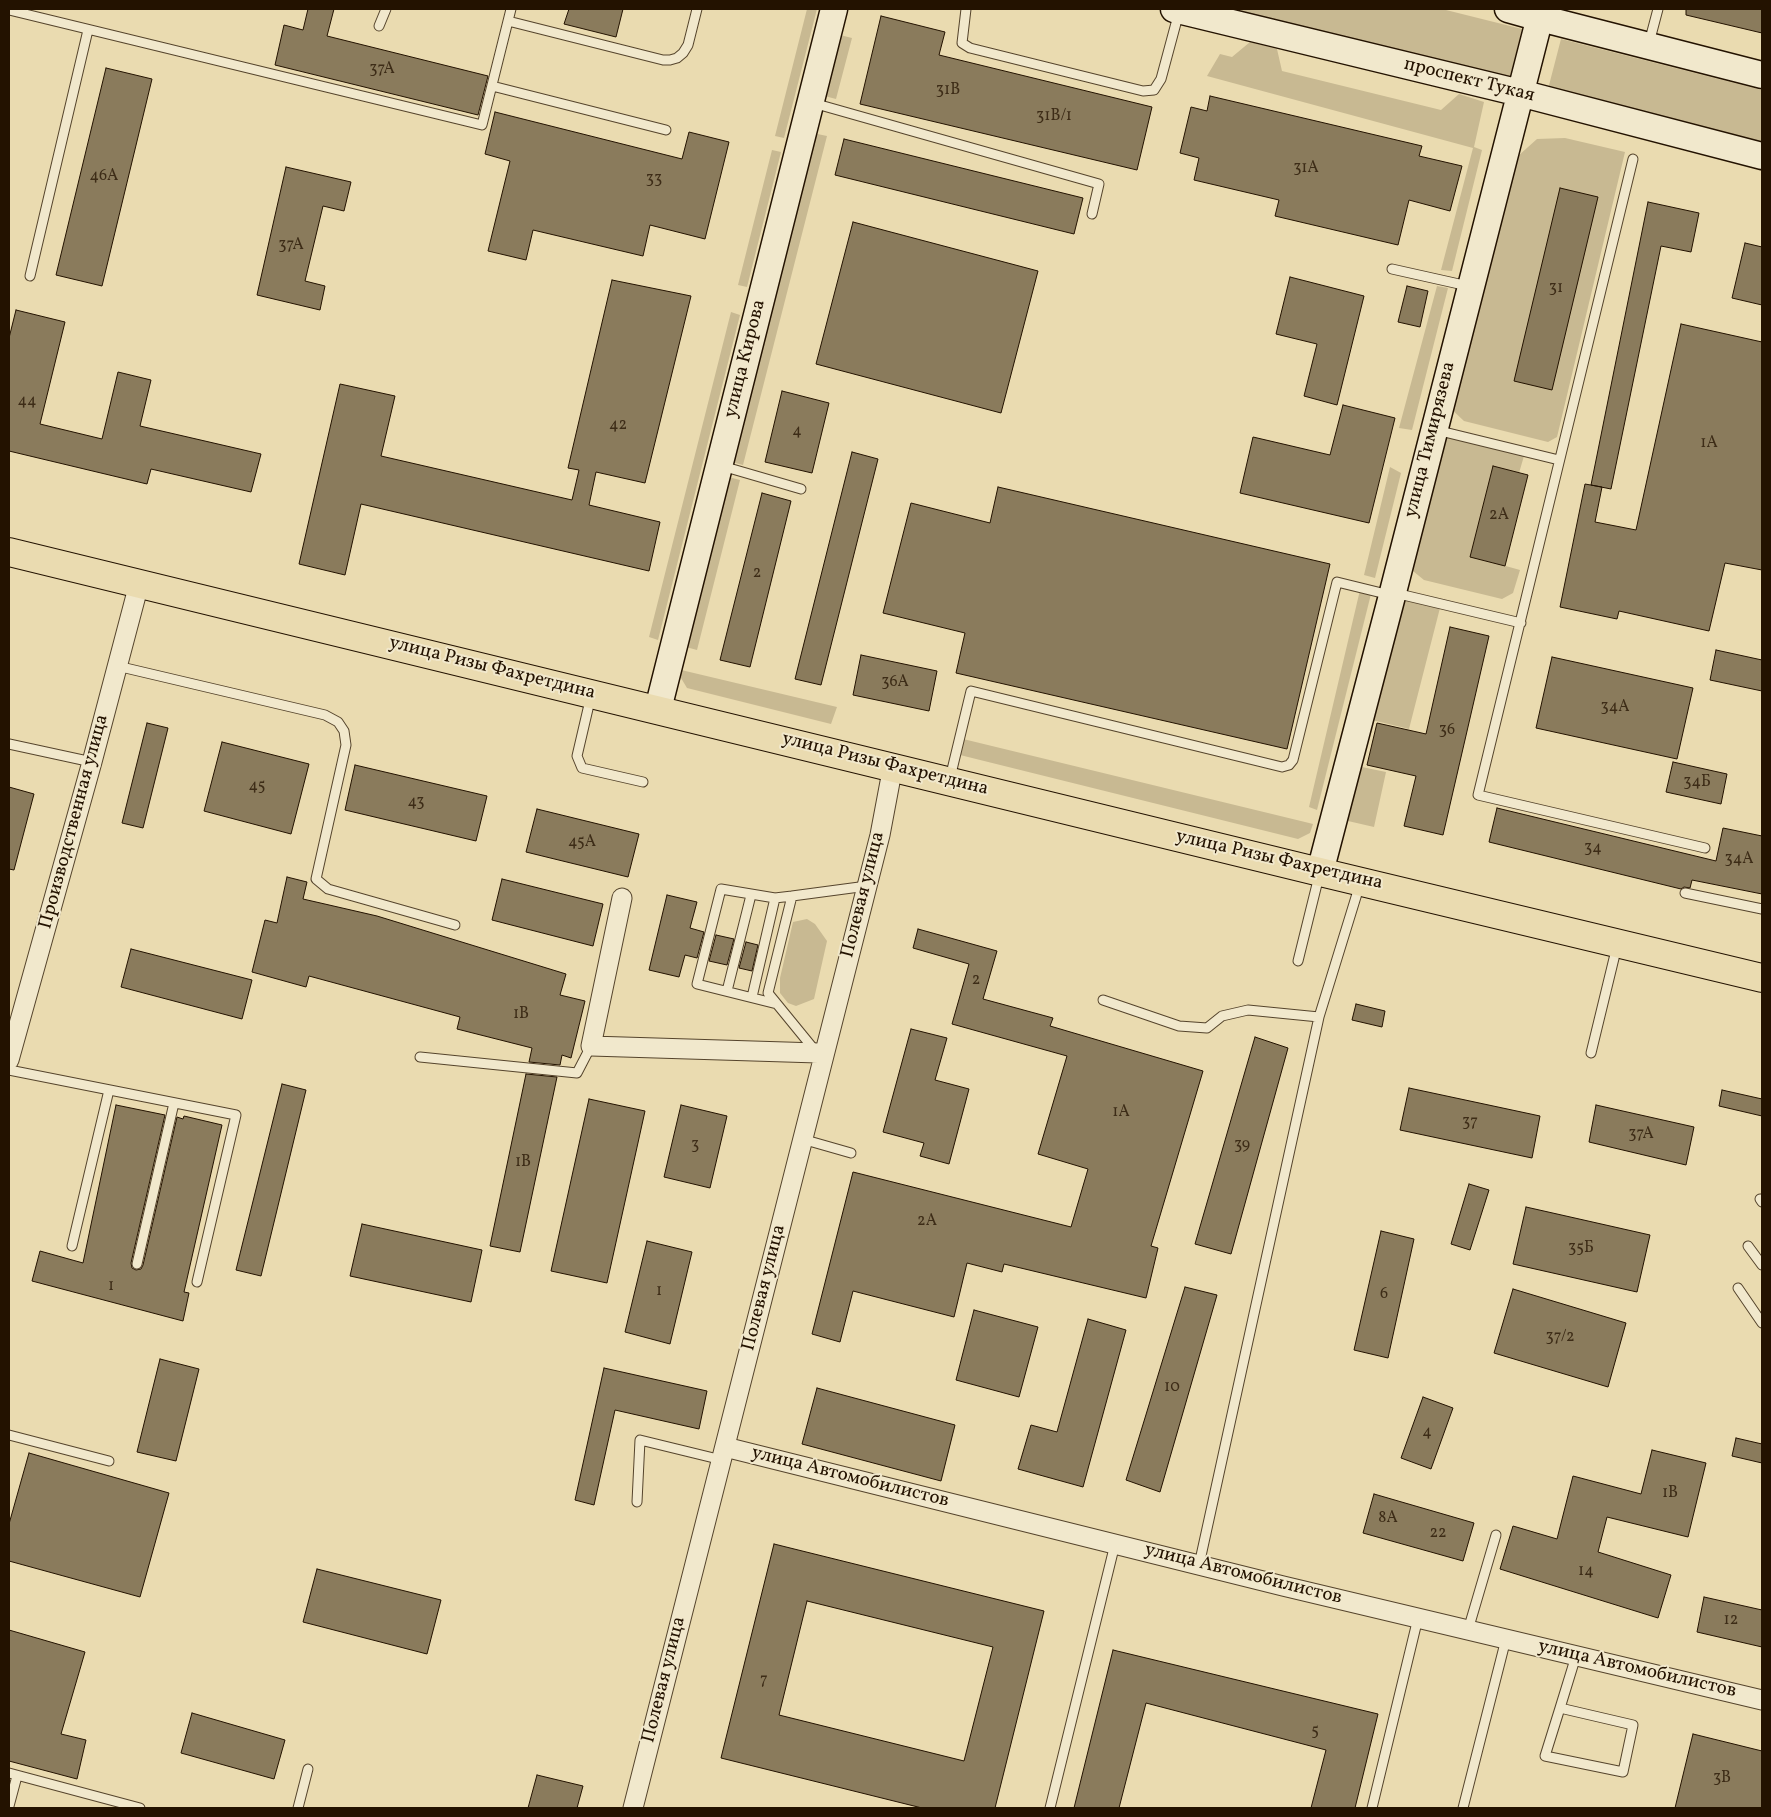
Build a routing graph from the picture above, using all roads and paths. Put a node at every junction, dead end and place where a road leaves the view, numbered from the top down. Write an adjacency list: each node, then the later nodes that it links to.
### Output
1 (386, 9): 12 (lane)
2 (511, 9): 11 (lane)
3 (697, 9): 11 (lane)
4 (834, 9): 18 (street, улица Кирова)
5 (966, 9): 6 (lane)
6 (1177, 9): 17 (street, проспект Тукая)
7 (1508, 9): 10 (street)
8 (1658, 9): 14 (lane)
9 (9, 10): 13 (lane)
10 (1541, 14): 14 (street); 17 (street, улица Тимирязева)
11 (508, 21): 16 (lane)
12 (379, 26)
13 (88, 30): 16 (lane); 24 (lane)
14 (1648, 46): 15 (street)
15 (1762, 74)
16 (492, 86): 19 (lane)
17 (1520, 93): 20 (street, проспект Тукая); 25 (street, улица Тимирязева)
18 (810, 102): 22 (lane); 28 (street, улица Кирова)
19 (666, 130)
20 (1762, 156)
21 (1634, 159): 27 (lane)
22 (1092, 214)
23 (1392, 269): 25 (lane)
24 (30, 276)
25 (1471, 286): 26 (street, улица Тимирязева)
26 (1434, 429): 27 (lane); 32 (street, улица Тимирязева)
27 (1560, 460): 33 (lane)
28 (720, 465): 29 (lane); 36 (street, улица Кирова)
29 (801, 488)
30 (9, 552): 31 (main road, улица Ризы Фахретдина)
31 (139, 584): 34 (street, Производственная улица); 35 (main road, улица Ризы Фахретдина)
32 (1393, 594): 33 (lane); 40 (lane); 43 (street, улица Тимирязева)
33 (1521, 623): 42 (lane)
34 (117, 666): 38 (street, Производственная улица); 52 (lane)
35 (591, 693): 36 (main road, улица Ризы Фахретдина); 41 (lane)
36 (658, 709): 39 (main road, улица Ризы Фахретдина)
37 (9, 744): 38 (lane)
38 (92, 762): 65 (street, Производственная улица)
39 (893, 766): 40 (main road, улица Ризы Фахретдина); 45 (street, Полевая улица)
40 (950, 781): 43 (main road, улица Ризы Фахретдина)
41 (643, 782)
42 (1704, 848)
43 (1320, 872): 44 (main road, улица Ризы Фахретдина); 54 (lane)
44 (1361, 881): 53 (main road, улица Ризы Фахретдина); 60 (lane)
45 (867, 886): 48 (lane); 63 (street, Полевая улица)
46 (1686, 893): 51 (lane)
47 (751, 895): 50 (lane); 56 (lane); 56 (lane)
48 (792, 896): 50 (lane); 59 (lane)
49 (622, 898): 61 (street)
50 (776, 898): 57 (lane)
51 (1762, 910)
52 (455, 925)
53 (1618, 943): 55 (main road, улица Ризы Фахретдина); 62 (lane)
54 (1298, 960)
55 (1762, 978)
56 (727, 991): 57 (lane)
57 (752, 997): 59 (lane)
58 (1103, 1000): 60 (lane)
59 (777, 1004): 63 (lane)
60 (1319, 1017): 84 (lane)
61 (591, 1046): 63 (street); 64 (lane)
62 (1591, 1052)
63 (820, 1054): 69 (street, Полевая улица)
64 (420, 1057)
65 (9, 1060)
66 (9, 1070): 67 (lane)
67 (109, 1090): 68 (lane); 71 (lane)
68 (174, 1103): 73 (lane); 75 (lane)
69 (802, 1139): 70 (lane); 79 (street, Полевая улица)
70 (851, 1153)
71 (72, 1246)
72 (1748, 1246): 74 (lane)
73 (137, 1264)
74 (1762, 1265)
75 (197, 1282)
76 (1738, 1288): 77 (lane)
77 (1762, 1323)
78 (9, 1435): 80 (lane)
79 (723, 1453): 81 (lane); 83 (street, улица Автомобилистов); 96 (street, Полевая улица)
80 (109, 1461)
81 (637, 1502)
82 (1496, 1535): 86 (lane)
83 (1115, 1544): 84 (street, улица Автомобилистов); 97 (lane)
84 (1199, 1565): 85 (street, улица Автомобилистов)
85 (1418, 1618): 86 (street, улица Автомобилистов); 98 (lane)
86 (1468, 1630): 87 (street, улица Автомобилистов)
87 (1506, 1639): 88 (street, улица Автомобилистов); 99 (lane)
88 (1576, 1656): 89 (street, улица Автомобилистов); 90 (lane)
89 (1762, 1700)
90 (1560, 1708): 90 (lane)
91 (308, 1769): 95 (lane)
92 (13, 1774): 93 (lane); 94 (lane)
93 (9, 1806)
94 (140, 1808)
95 (298, 1808)
96 (633, 1808)
97 (1050, 1808)
98 (1372, 1808)
99 (1463, 1808)

